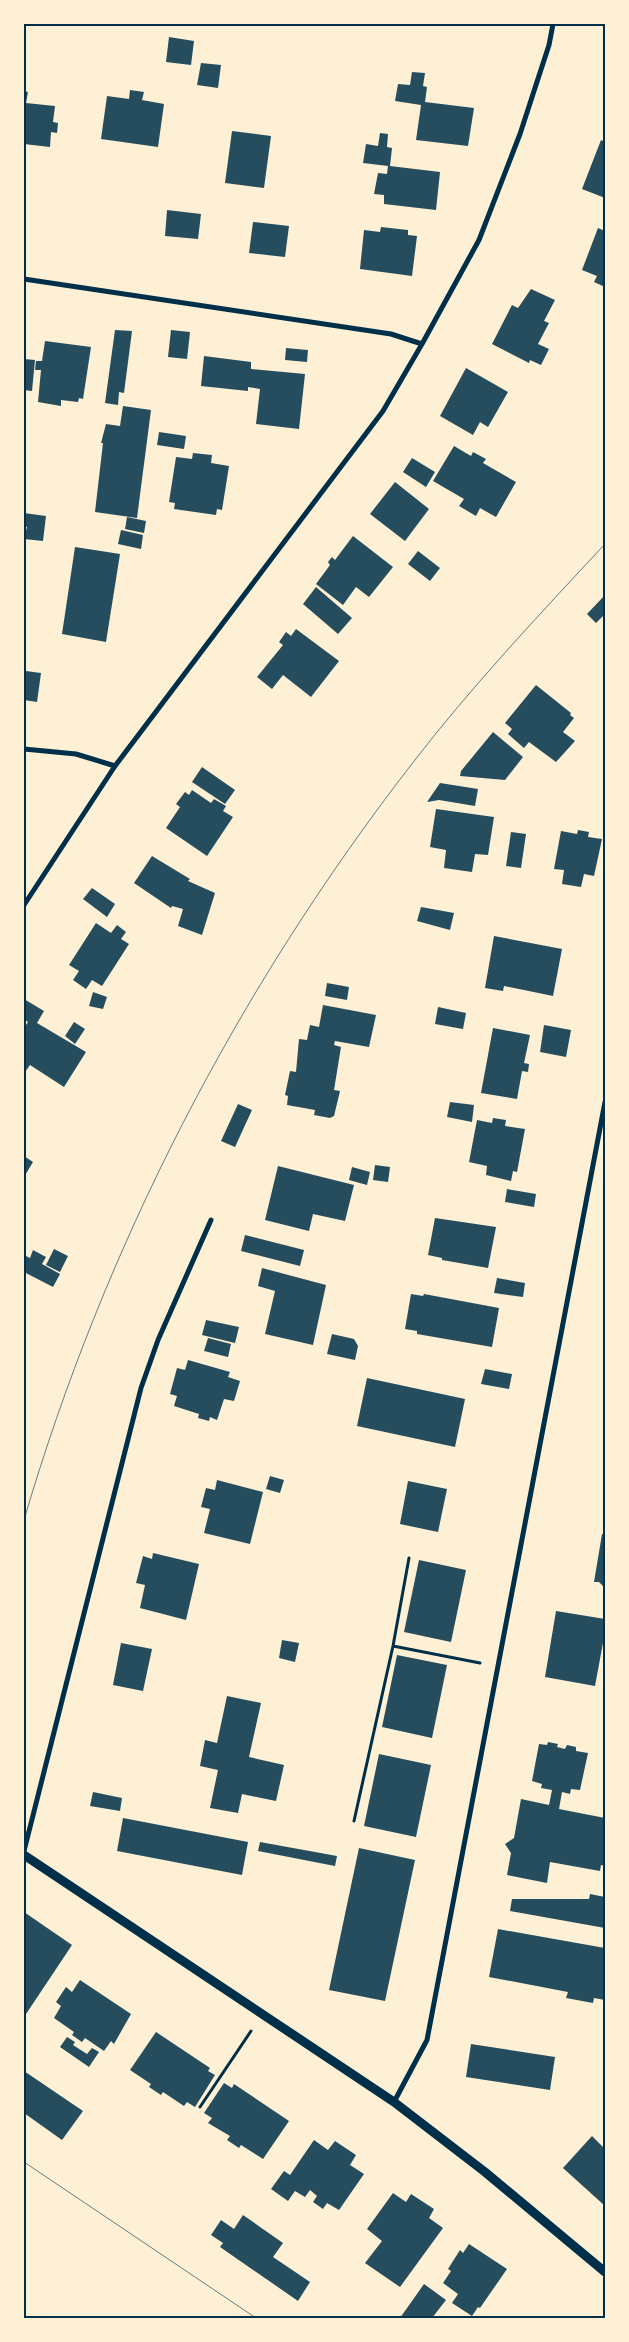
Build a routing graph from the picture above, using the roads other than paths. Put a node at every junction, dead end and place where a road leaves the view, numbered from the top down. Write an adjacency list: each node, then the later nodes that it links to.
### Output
1 (553, 24): 3 (street)
2 (24, 279): 3 (street)
3 (422, 344): 5 (street)
4 (24, 749): 5 (street)
5 (115, 766): 6 (street)
6 (24, 905)
7 (605, 1102): 11 (street)
8 (211, 1220): 9 (street)
9 (24, 1851)
10 (24, 1855): 11 (street)
11 (394, 2102): 12 (street)
12 (605, 2272)

